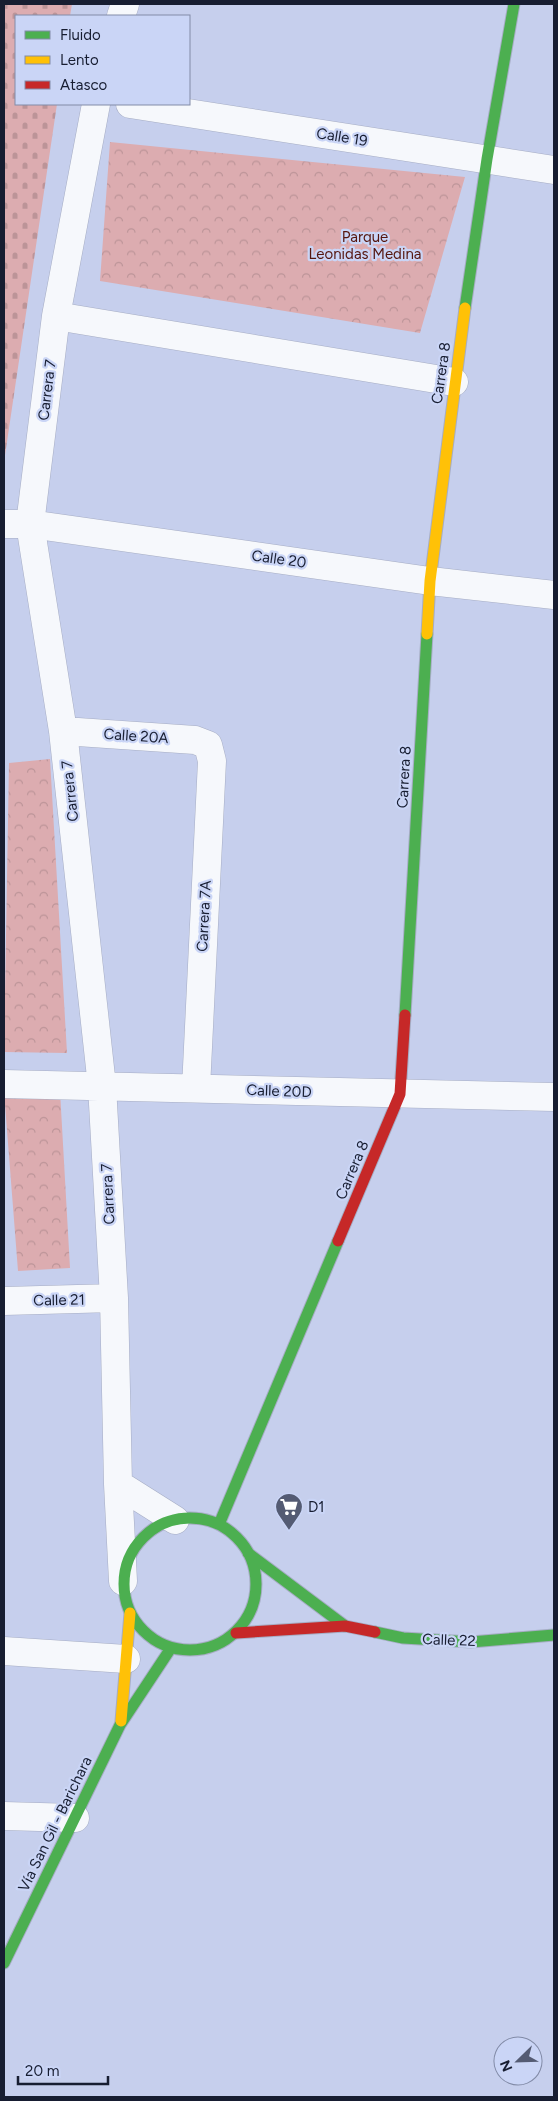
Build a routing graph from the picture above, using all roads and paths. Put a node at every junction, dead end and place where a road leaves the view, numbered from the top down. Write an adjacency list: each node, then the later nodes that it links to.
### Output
1 (514, 4): 4 (street, Carrera 8)
2 (96, 105): 6 (street, Carrera 7)
3 (136, 105): 4 (street, Calle 19)
4 (487, 159): 5 (street, Calle 19); 7 (street, Carrera 8)
5 (554, 170)
6 (56, 316): 7 (street); 8 (street, Carrera 7)
7 (454, 382): 9 (street, Carrera 8)
8 (17, 524): 9 (street, Calle 20); 11 (street, Carrera 7)
9 (430, 581): 10 (street, Calle 20); 16 (street, Carrera 8)
10 (554, 596)
11 (63, 731): 12 (street, Calle 20A); 14 (street, Carrera 7)
12 (208, 744): 15 (street, Carrera 7A)
13 (4, 1084): 14 (street, Calle 20D)
14 (102, 1086): 15 (street, Calle 20D); 18 (street, Carrera 7)
15 (196, 1088): 16 (street, Calle 20D)
16 (400, 1094): 17 (street, Calle 20D); 22 (street, Carrera 8)
17 (554, 1097)
18 (114, 1298): 19 (street, Calle 21); 20 (street, Carrera 7)
19 (4, 1301)
20 (118, 1484): 21 (street); 24 (street, Carrera 7)
21 (175, 1520): 22 (street); 24 (street)
22 (220, 1522): 23 (street)
23 (248, 1553): 26 (street, Calle 22); 27 (street)
24 (124, 1582): 25 (street)
25 (130, 1613): 29 (street); 31 (street, Vía San Gil - Barichara)
26 (345, 1626): 27 (street, Calle 22); 28 (street, Calle 22)
27 (236, 1633): 29 (street)
28 (554, 1635)
29 (171, 1648): 32 (street, Vía San Gil - Barichara)
30 (4, 1651): 31 (street)
31 (126, 1659): 32 (street, Vía San Gil - Barichara)
32 (120, 1725): 34 (street, Vía San Gil - Barichara)
33 (4, 1816): 34 (street)
34 (75, 1818): 35 (street, Vía San Gil - Barichara)
35 (4, 1963)

